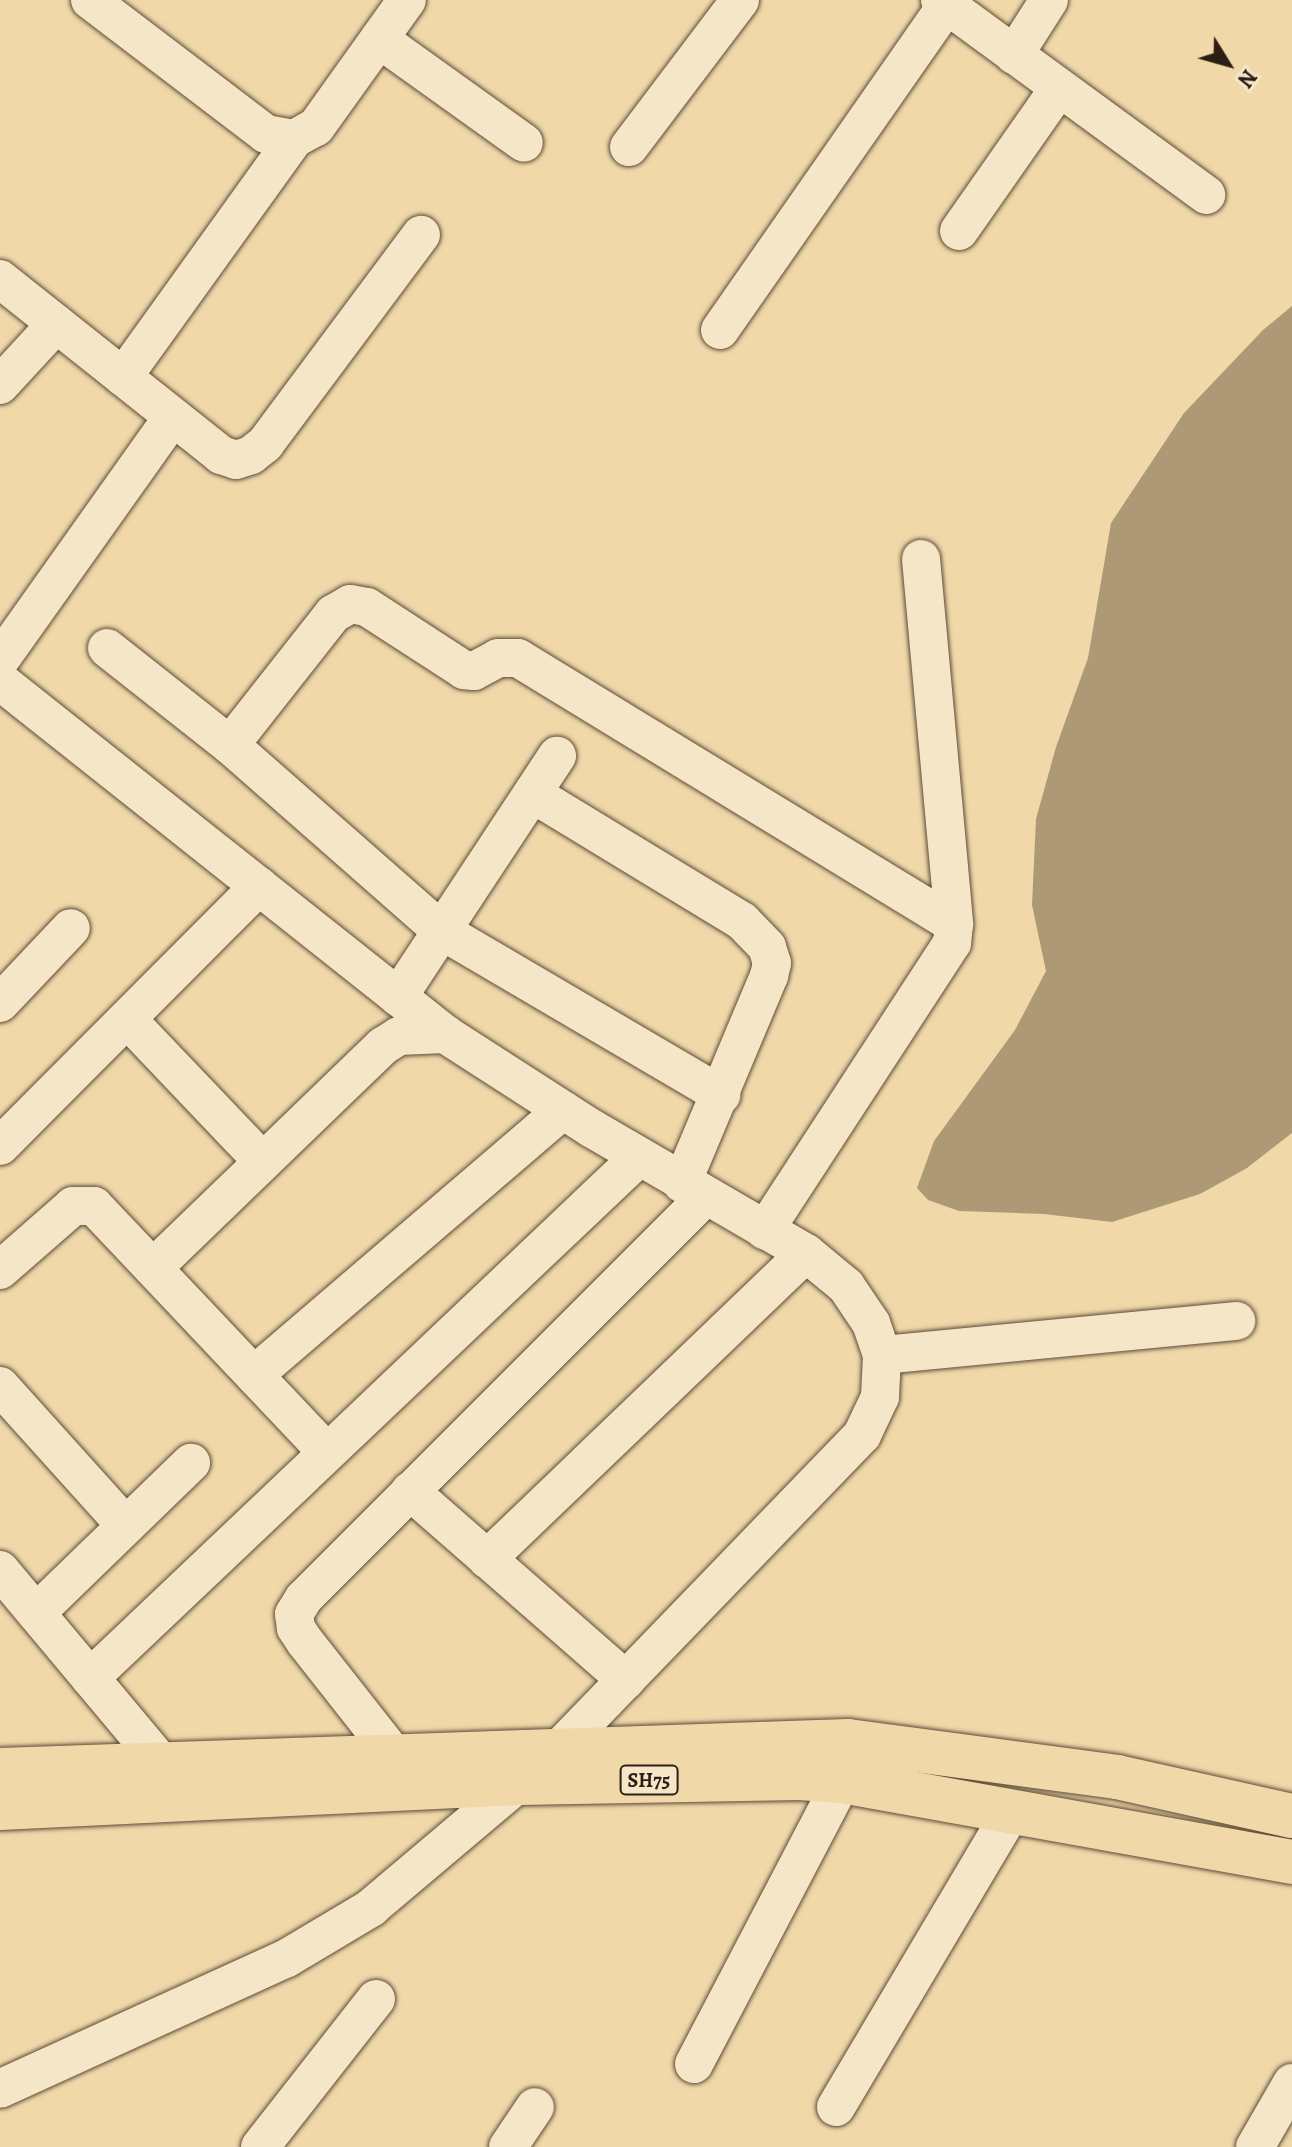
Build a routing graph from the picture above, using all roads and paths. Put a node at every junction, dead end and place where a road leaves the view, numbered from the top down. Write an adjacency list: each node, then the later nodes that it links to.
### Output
1 (90, 0): 9 (street)
2 (407, 0): 6 (street)
3 (740, 0): 11 (street)
4 (1049, 0): 7 (street)
5 (943, 3): 7 (street); 17 (street)
6 (379, 39): 9 (street); 10 (street)
7 (1014, 55): 8 (street)
8 (1059, 88): 12 (street); 13 (street)
9 (294, 139): 18 (street)
10 (524, 143)
11 (629, 147)
12 (1206, 195)
13 (959, 231)
14 (421, 235): 20 (street)
15 (0, 279): 16 (street)
16 (56, 324): 18 (street); 19 (street)
17 (720, 330)
18 (123, 377): 20 (street)
19 (0, 385)
20 (173, 417): 23 (street)
21 (921, 559): 29 (street)
22 (107, 648): 25 (street)
23 (0, 660)
24 (0, 681): 28 (street)
25 (230, 745): 29 (street); 31 (street)
26 (557, 756): 27 (street)
27 (533, 794): 31 (street); 36 (street)
28 (259, 886): 32 (street); 34 (street)
29 (954, 924): 42 (street)
30 (71, 928): 33 (street)
31 (442, 931): 32 (street); 36 (street)
32 (398, 997): 35 (street)
33 (1, 1001)
34 (127, 1019): 38 (street); 40 (street)
35 (445, 1034): 37 (street); 40 (street)
36 (721, 1095): 41 (street)
37 (563, 1110): 39 (street); 48 (street)
38 (0, 1146)
39 (639, 1157): 41 (street); 50 (street)
40 (263, 1162): 45 (street)
41 (694, 1190): 42 (street); 52 (street)
42 (765, 1230): 44 (street)
43 (6, 1253): 45 (street)
44 (806, 1253): 47 (street); 54 (street)
45 (153, 1268): 48 (street)
46 (1236, 1321): 47 (street)
47 (882, 1355): 58 (street)
48 (254, 1375): 50 (street)
49 (0, 1386): 53 (street)
50 (327, 1452): 57 (street)
51 (191, 1463): 53 (street)
52 (410, 1491): 54 (street); 60 (street)
53 (126, 1526): 56 (street)
54 (487, 1559): 58 (street)
55 (0, 1570): 56 (street)
56 (36, 1613): 57 (street)
57 (90, 1678): 61 (street)
58 (626, 1680): 59 (street)
59 (560, 1748): 60 (main road, SH75); 64 (street); 67 (main road, SH75)
60 (394, 1755): 61 (main road, SH75)
61 (162, 1764): 62 (main road, SH75)
62 (0, 1770)
63 (842, 1781): 64 (main road, SH75); 66 (main road, SH75); 70 (street)
64 (519, 1783): 65 (main road, SH75); 72 (street)
65 (0, 1808)
66 (1011, 1812): 68 (main road, SH75); 74 (street)
67 (1292, 1816)
68 (1292, 1862)
69 (376, 1999): 75 (street)
70 (694, 2064)
71 (1292, 2083): 77 (street)
72 (0, 2089)
73 (535, 2107): 76 (street)
74 (836, 2107)
75 (260, 2147)
76 (508, 2147)
77 (1255, 2147)

